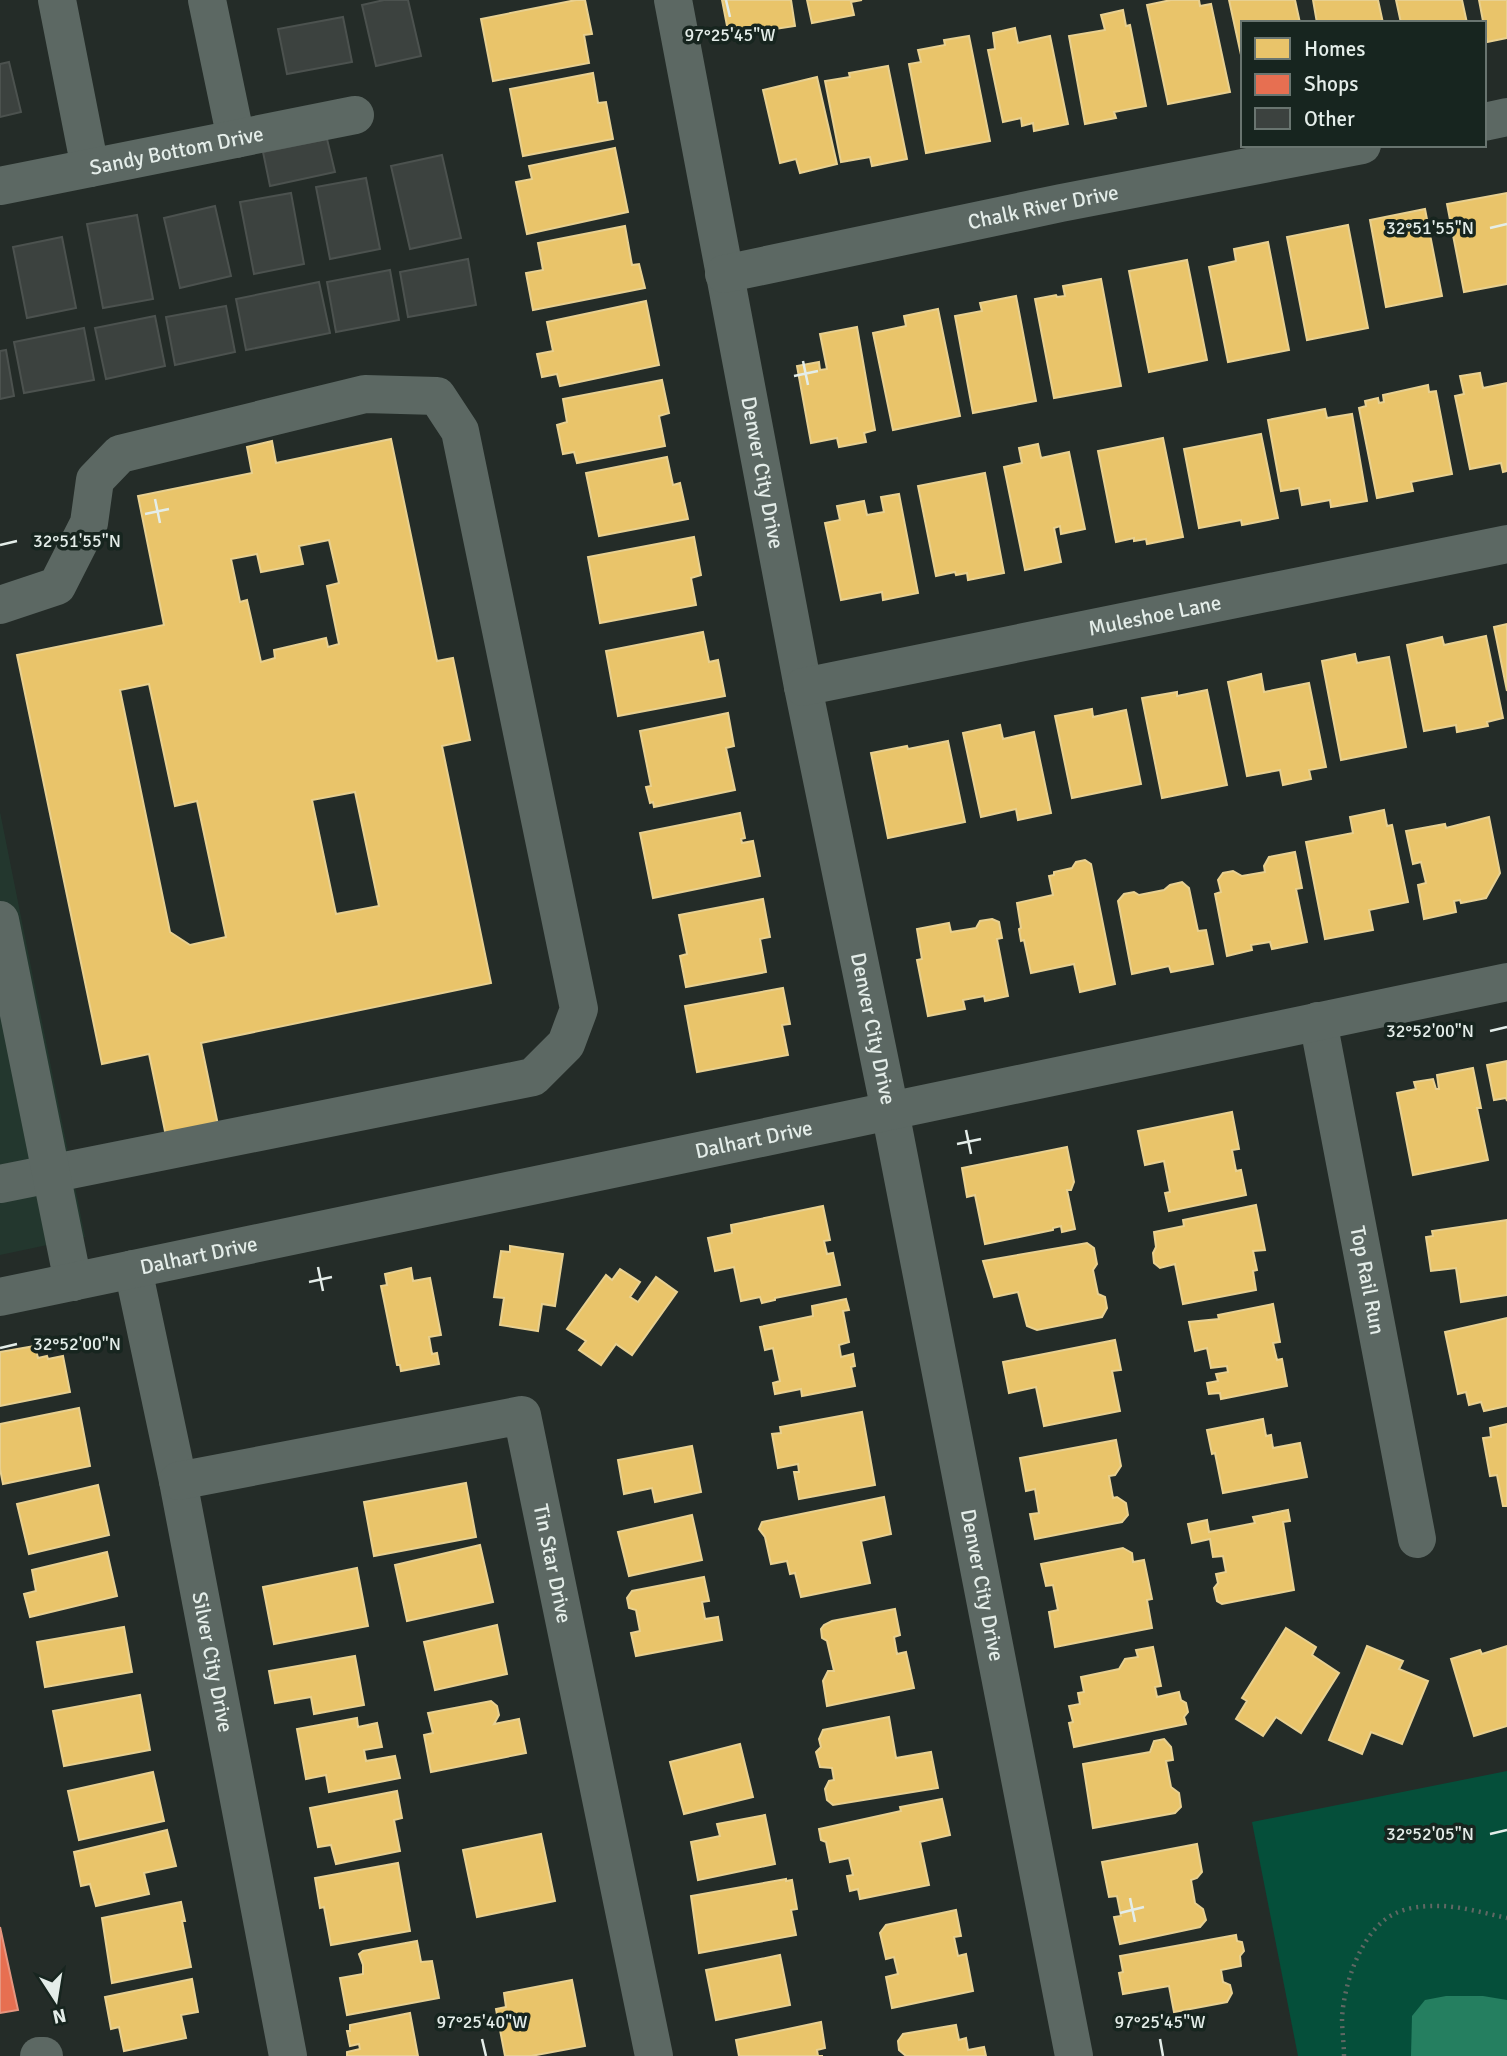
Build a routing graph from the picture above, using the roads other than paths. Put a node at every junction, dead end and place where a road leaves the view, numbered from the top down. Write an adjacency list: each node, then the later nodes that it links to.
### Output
1 (57, 0): 9 (street)
2 (207, 0): 7 (street)
3 (673, 0): 11 (street, Denver City Drive)
4 (355, 115): 7 (street, Sandy Bottom Drive)
5 (1507, 117): 6 (street)
6 (1486, 122)
7 (236, 139): 9 (street, Sandy Bottom Drive)
8 (1352, 147): 11 (street, Chalk River Drive)
9 (90, 168): 10 (street, Sandy Bottom Drive)
10 (0, 186)
11 (724, 274): 14 (street, Denver City Drive)
12 (1507, 544): 14 (street, Muleshoe Lane)
13 (0, 605): 19 (street)
14 (803, 687): 18 (street, Denver City Drive)
15 (1, 934): 19 (street)
16 (1507, 982): 17 (street, Dalhart Drive)
17 (1318, 1021): 18 (street, Dalhart Drive); 25 (street, Top Rail Run)
18 (890, 1111): 21 (street, Dalhart Drive); 28 (street, Denver City Drive)
19 (51, 1173): 20 (street); 22 (street)
20 (0, 1184)
21 (132, 1269): 22 (street, Dalhart Drive); 24 (street, Silver City Drive)
22 (73, 1282): 23 (street, Dalhart Drive)
23 (0, 1297)
24 (178, 1481): 26 (street, Silver City Drive); 27 (street, Tin Star Drive)
25 (1417, 1539)
26 (288, 2056)
27 (653, 2056)
28 (1074, 2056)

